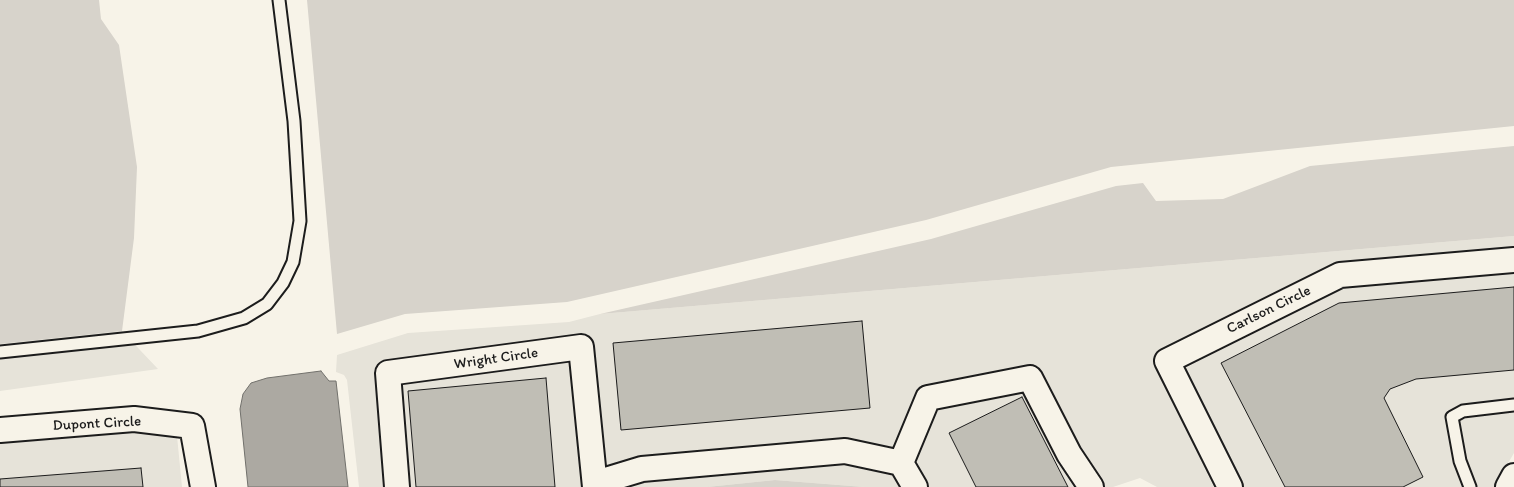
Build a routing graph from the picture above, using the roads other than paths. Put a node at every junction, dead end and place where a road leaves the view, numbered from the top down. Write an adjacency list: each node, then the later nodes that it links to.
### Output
1 (280, 0): 3 (lane)
2 (1514, 260): 13 (street, Carlson Circle)
3 (0, 352)
4 (1514, 405): 14 (lane)
5 (0, 430): 9 (street, Dupont Circle)
6 (901, 463): 8 (street, Wright Circle); 11 (street); 12 (street)
7 (1514, 476): 15 (street)
8 (596, 485): 10 (street, Wright Circle)
9 (203, 487)
10 (397, 487)
11 (915, 487)
12 (1090, 487)
13 (1230, 487)
14 (1470, 487)
15 (1508, 487)

